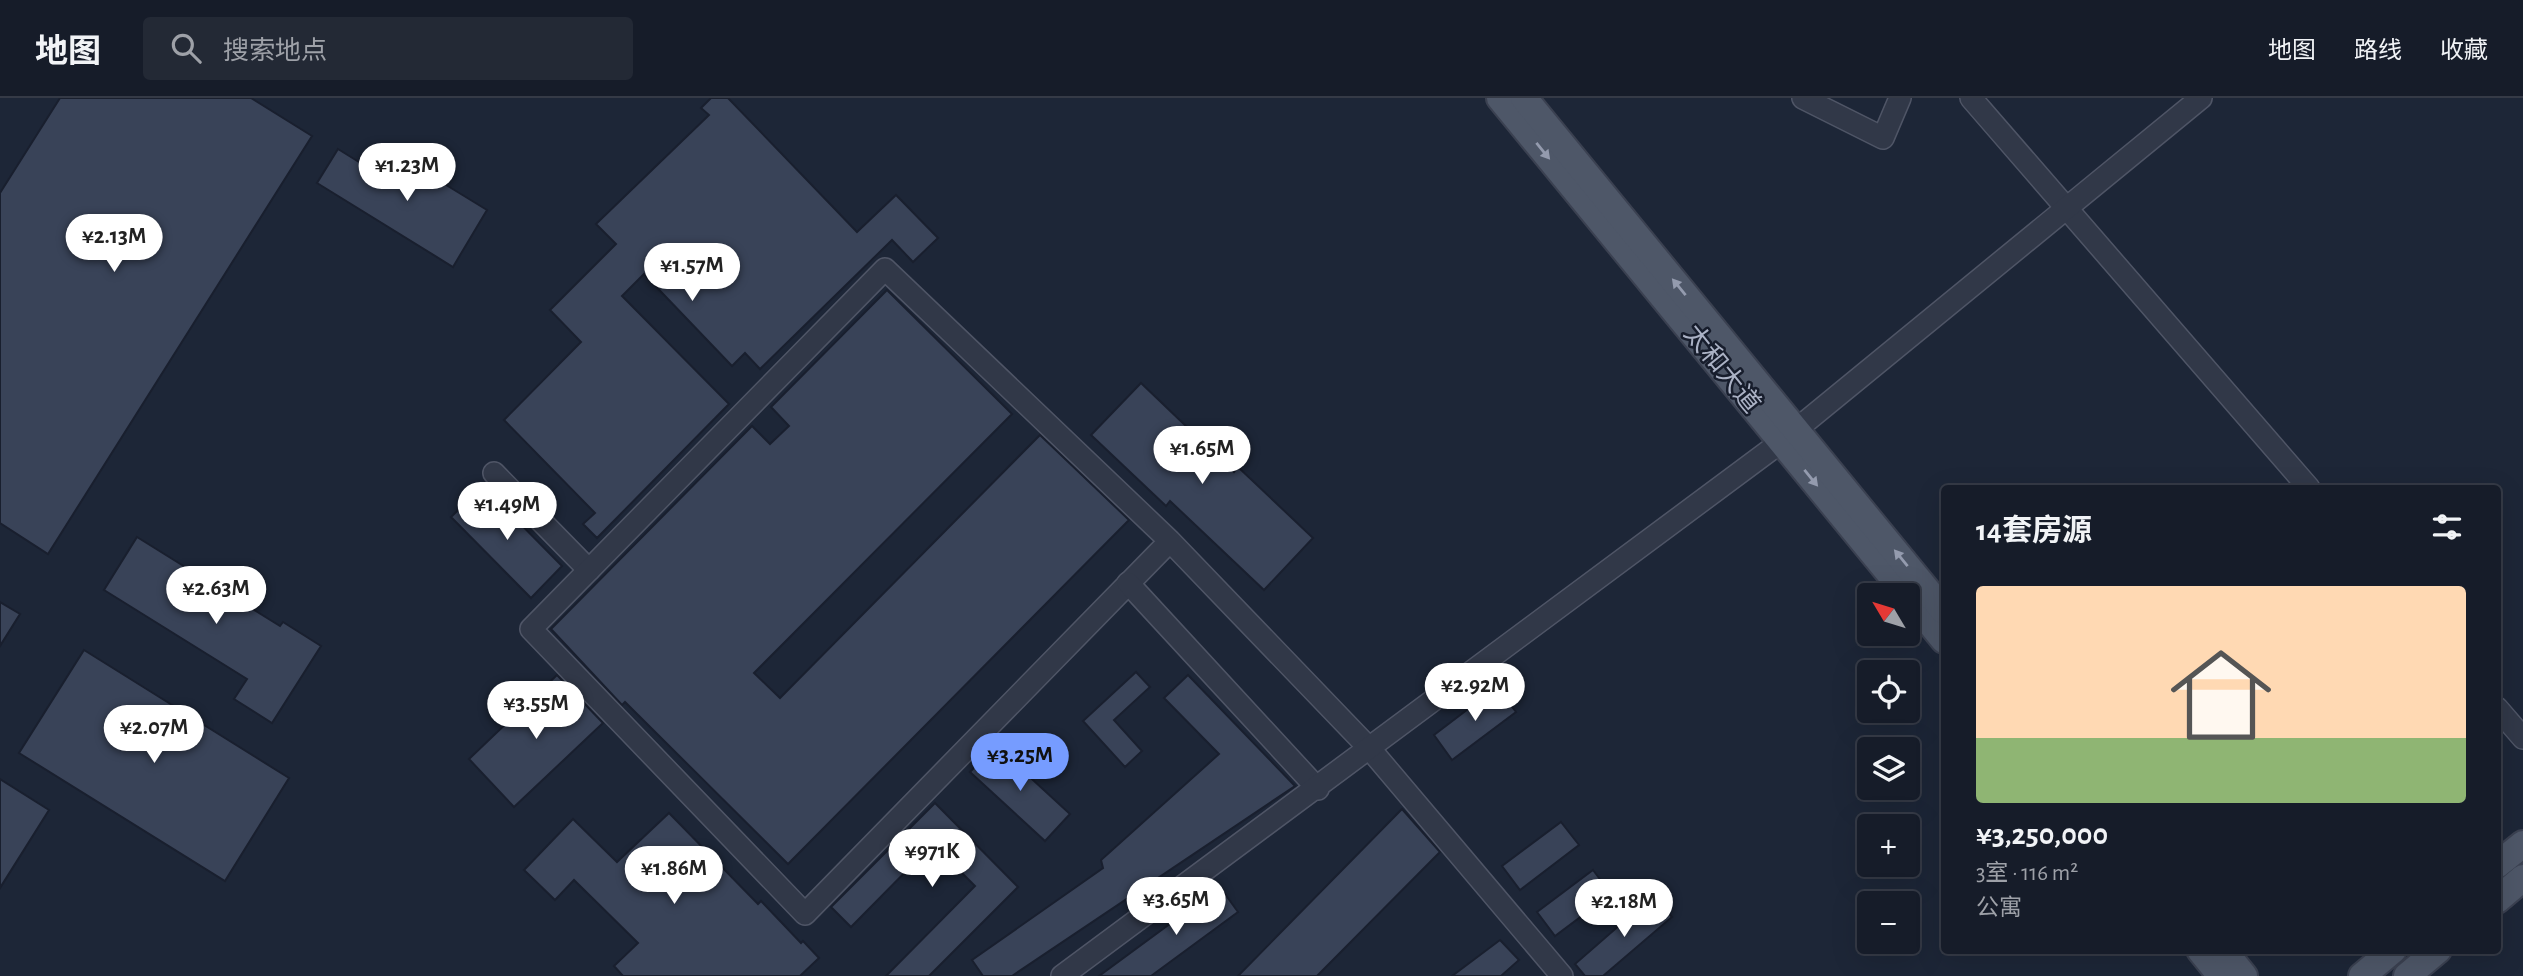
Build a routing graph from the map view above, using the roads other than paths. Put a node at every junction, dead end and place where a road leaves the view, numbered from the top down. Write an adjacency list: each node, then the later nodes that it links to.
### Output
1 (1500, 98): 8 (main road, 太和大道, one-way to 8)
2 (1524, 98): 8 (main road, 太和大道, one-way to 2)
3 (1803, 98): 4 (street)
4 (1900, 98)
5 (1971, 98): 7 (street)
6 (2201, 98): 7 (street)
7 (2068, 207): 8 (street); 10 (street)
8 (1788, 436): 14 (main road, 太和大道, one-way to 8); 15 (main road, 太和大道, one-way to 15); 18 (street)
9 (494, 473): 12 (street)
10 (2306, 485)
11 (1170, 541): 12 (street); 13 (street); 18 (street)
12 (589, 570): 13 (street)
13 (1128, 583): 19 (street)
14 (1941, 608)
15 (1941, 636)
16 (2501, 713): 17 (street)
17 (2523, 738)
18 (1370, 750): 19 (street); 29 (street)
19 (1318, 789): 28 (street)
20 (2523, 844): 21 (main road)
21 (2501, 862)
22 (2523, 878): 23 (main road)
23 (2501, 897)
24 (2203, 954): 30 (main road)
25 (2226, 954): 31 (main road)
26 (2388, 954): 32 (main road)
27 (2433, 954): 33 (main road)
28 (1062, 976)
29 (1562, 976)
30 (2221, 976)
31 (2244, 976)
32 (2362, 976)
33 (2407, 976)

